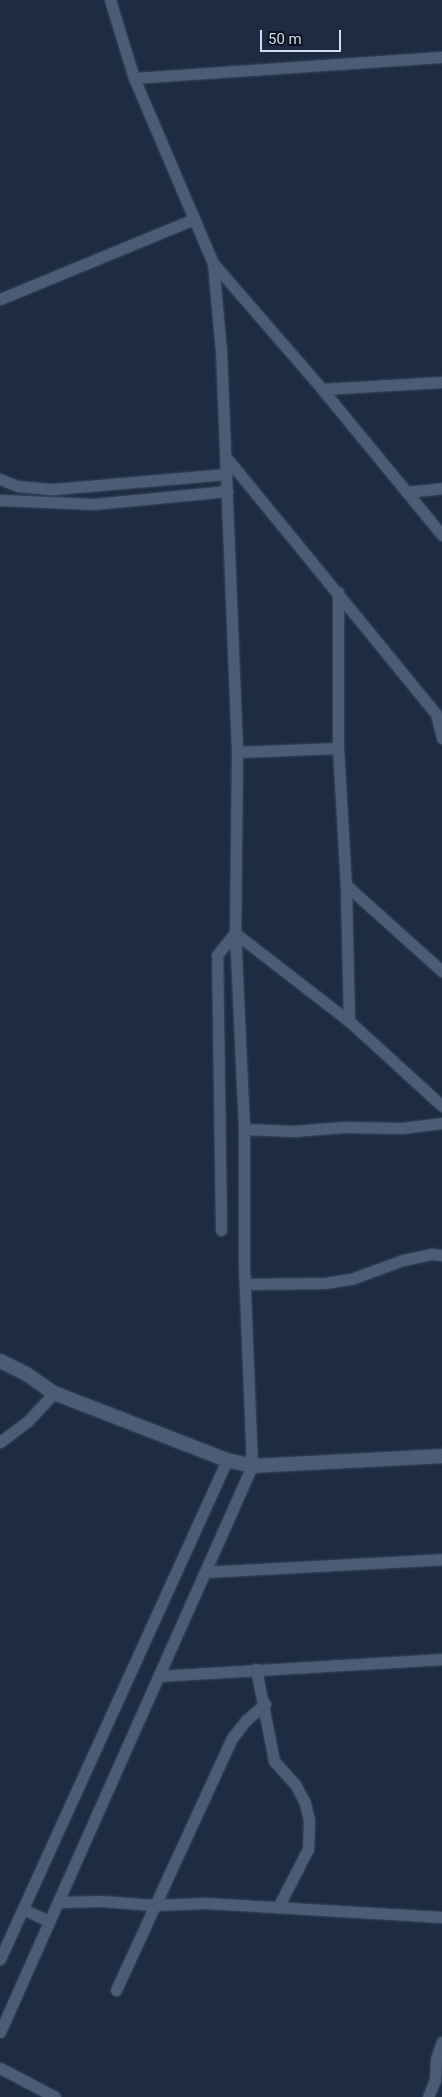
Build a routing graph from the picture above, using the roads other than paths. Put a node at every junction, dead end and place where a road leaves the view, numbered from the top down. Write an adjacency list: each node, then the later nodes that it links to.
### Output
1 (110, 0): 3 (street)
2 (442, 57): 3 (street)
3 (134, 78): 4 (street)
4 (194, 219): 5 (street); 6 (street)
5 (213, 263): 8 (street); 9 (street)
6 (0, 299)
7 (442, 382): 8 (street)
8 (322, 389): 14 (street)
9 (225, 456): 10 (street); 17 (street)
10 (226, 474): 11 (street); 13 (street)
11 (0, 479)
12 (442, 488): 14 (street)
13 (227, 491): 15 (street); 20 (street)
14 (406, 492): 16 (street)
15 (0, 500)
16 (442, 535)
17 (338, 592): 18 (street); 19 (street)
18 (442, 738)
19 (338, 748): 20 (street); 21 (street)
20 (237, 752): 22 (street)
21 (346, 885): 23 (street); 24 (street)
22 (235, 933): 24 (street); 27 (street); 28 (street)
23 (442, 971)
24 (349, 1021): 25 (street)
25 (442, 1106)
26 (442, 1123): 27 (street)
27 (244, 1129): 30 (street)
28 (221, 1230)
29 (442, 1255): 30 (street)
30 (245, 1284): 36 (street)
31 (0, 1361): 32 (street)
32 (54, 1393): 33 (street); 35 (street)
33 (0, 1442)
34 (442, 1456): 36 (street)
35 (227, 1460): 36 (street); 46 (street)
36 (252, 1466): 38 (street)
37 (442, 1559): 38 (street)
38 (205, 1572): 41 (street)
39 (442, 1659): 40 (street)
40 (256, 1669): 41 (street); 42 (street)
41 (158, 1676): 43 (street)
42 (265, 1704): 44 (street); 45 (street)
43 (58, 1902): 44 (street); 48 (street)
44 (154, 1905): 45 (street); 50 (street)
45 (278, 1907): 47 (street)
46 (23, 1910): 48 (street); 49 (street)
47 (442, 1917)
48 (49, 1921): 51 (street)
49 (0, 1960)
50 (116, 1990)
51 (0, 2032)
52 (442, 2042): 55 (street)
53 (0, 2068): 54 (street)
54 (55, 2097)
55 (428, 2097)

